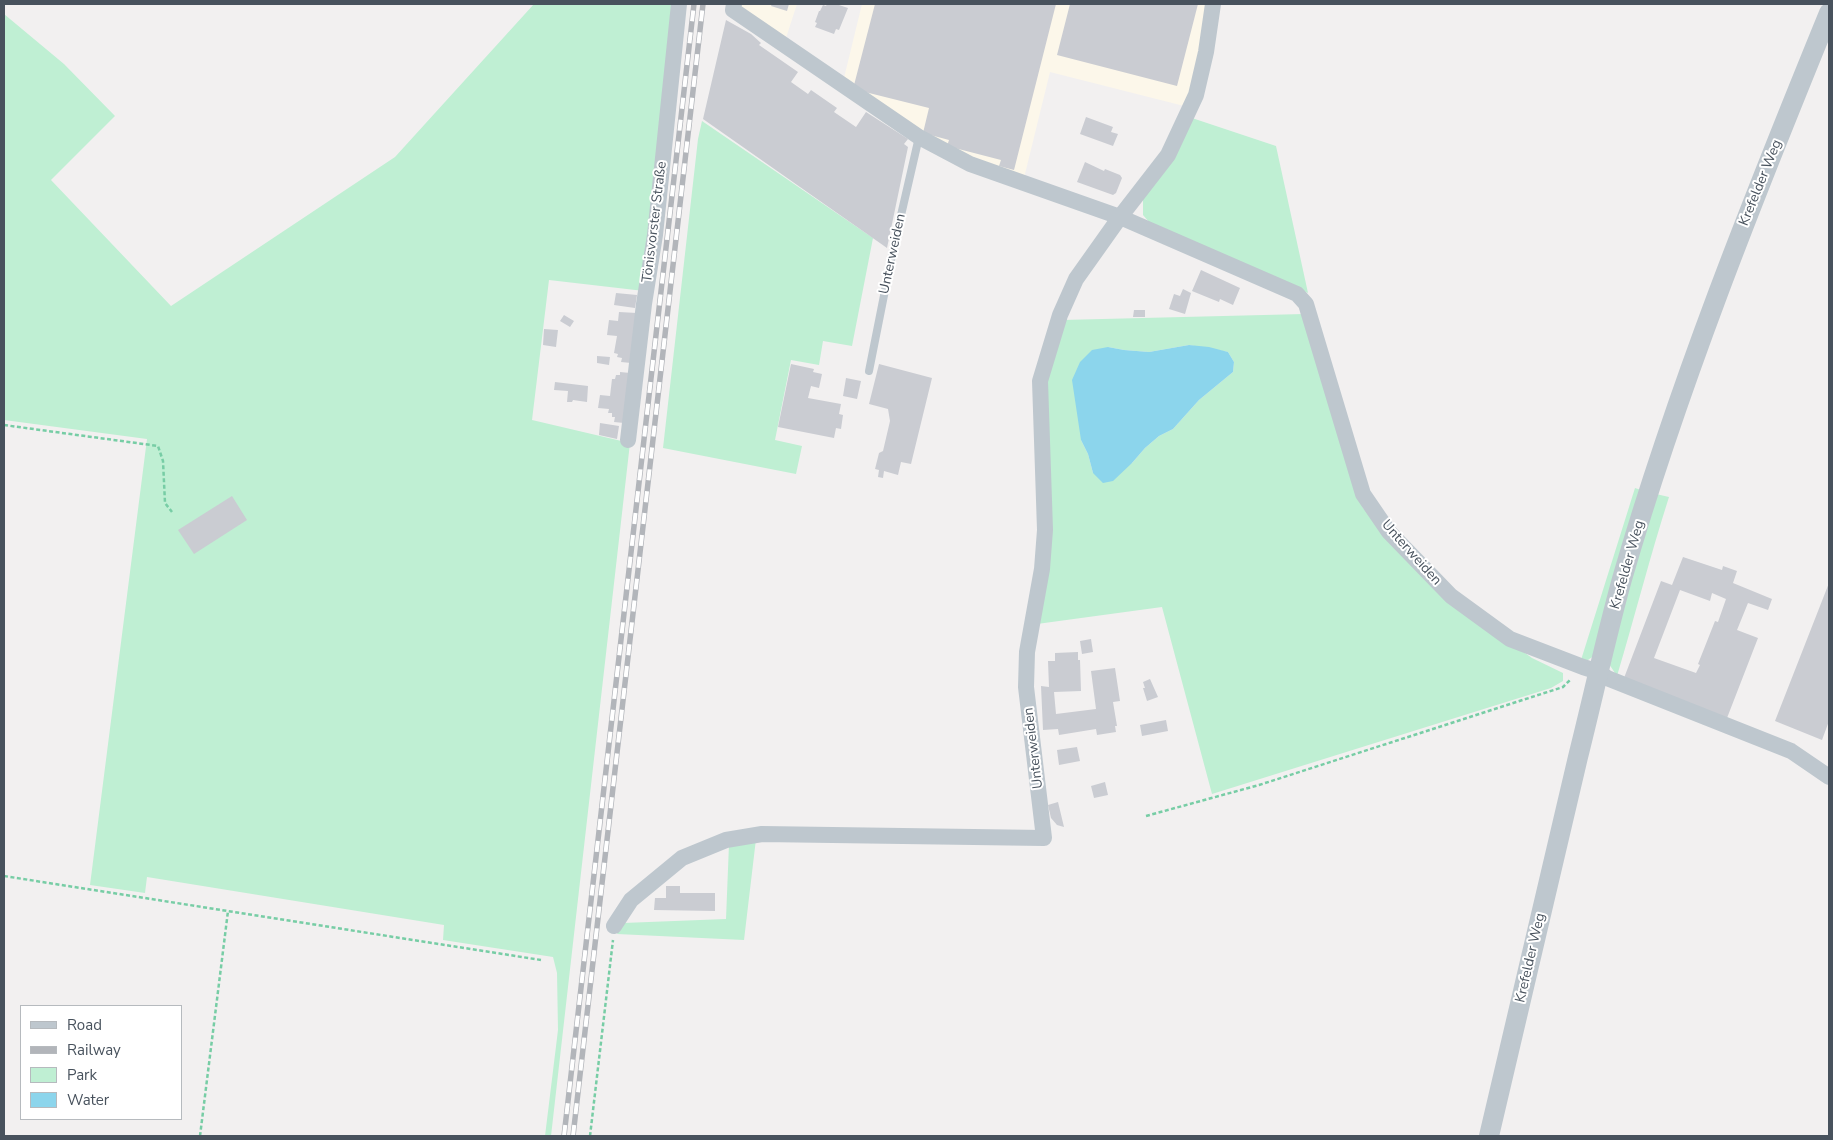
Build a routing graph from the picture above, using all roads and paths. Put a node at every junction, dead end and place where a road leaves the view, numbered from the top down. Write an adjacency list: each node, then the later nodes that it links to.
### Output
1 (679, 4): 9 (street, Tönisvorster Straße)
2 (734, 4): 5 (street, Unterweiden)
3 (1213, 4): 6 (street, Unterweiden)
4 (1829, 13): 11 (street, Krefelder Weg)
5 (919, 137): 6 (street, Unterweiden); 7 (lane, Unterweiden)
6 (1120, 217): 11 (street, Unterweiden); 16 (street, Unterweiden)
7 (868, 371)
8 (4, 425): 10 (path)
9 (628, 440)
10 (172, 512)
11 (1591, 669): 12 (street, Unterweiden); 13 (path); 20 (street, Krefelder Weg)
12 (1829, 777)
13 (1146, 816)
14 (4, 876): 15 (path)
15 (228, 911): 17 (path); 18 (path)
16 (614, 926): 19 (path)
17 (541, 960)
18 (200, 1136)
19 (590, 1136)
20 (1489, 1136)

